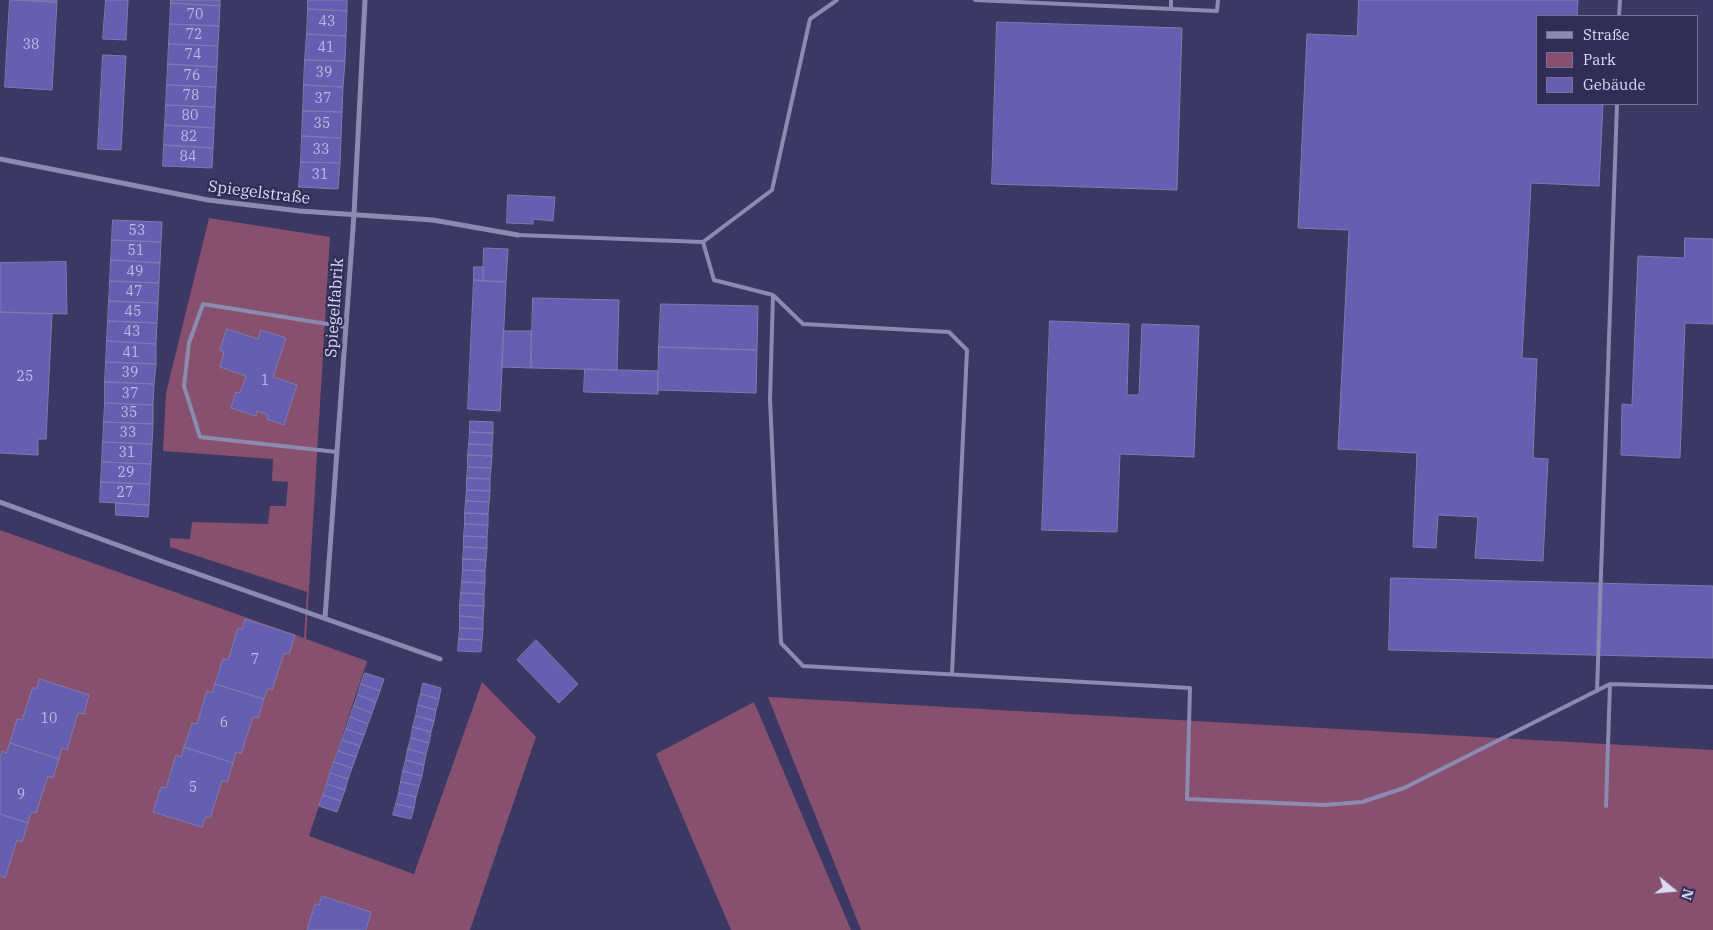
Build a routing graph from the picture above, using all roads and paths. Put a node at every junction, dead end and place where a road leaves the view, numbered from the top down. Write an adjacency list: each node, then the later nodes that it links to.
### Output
1 (365, 0): 12 (street, Spiegelfabrik)
2 (837, 0): 7 (lane)
3 (975, 0): 8 (lane)
4 (1171, 0): 8 (lane)
5 (1218, 0): 8 (lane)
6 (1620, 0): 9 (lane)
7 (829, 2): 14 (lane)
8 (1171, 9)
9 (1620, 15)
10 (1616, 105): 24 (lane)
11 (0, 158): 12 (street, Spiegelstraße)
12 (354, 214): 13 (street, Spiegelstraße); 16 (street, Spiegelfabrik)
13 (518, 235): 14 (lane)
14 (703, 242): 15 (lane)
15 (773, 295): 21 (lane); 21 (lane)
16 (346, 327): 17 (street, Spiegelfabrik); 17 (lane)
17 (337, 452): 19 (street, Spiegelfabrik)
18 (0, 502): 19 (street)
19 (325, 618): 20 (street)
20 (440, 660)
21 (952, 674): 24 (lane)
22 (1610, 684): 23 (lane); 24 (lane); 25 (lane)
23 (1713, 687)
24 (1597, 691)
25 (1606, 806)

